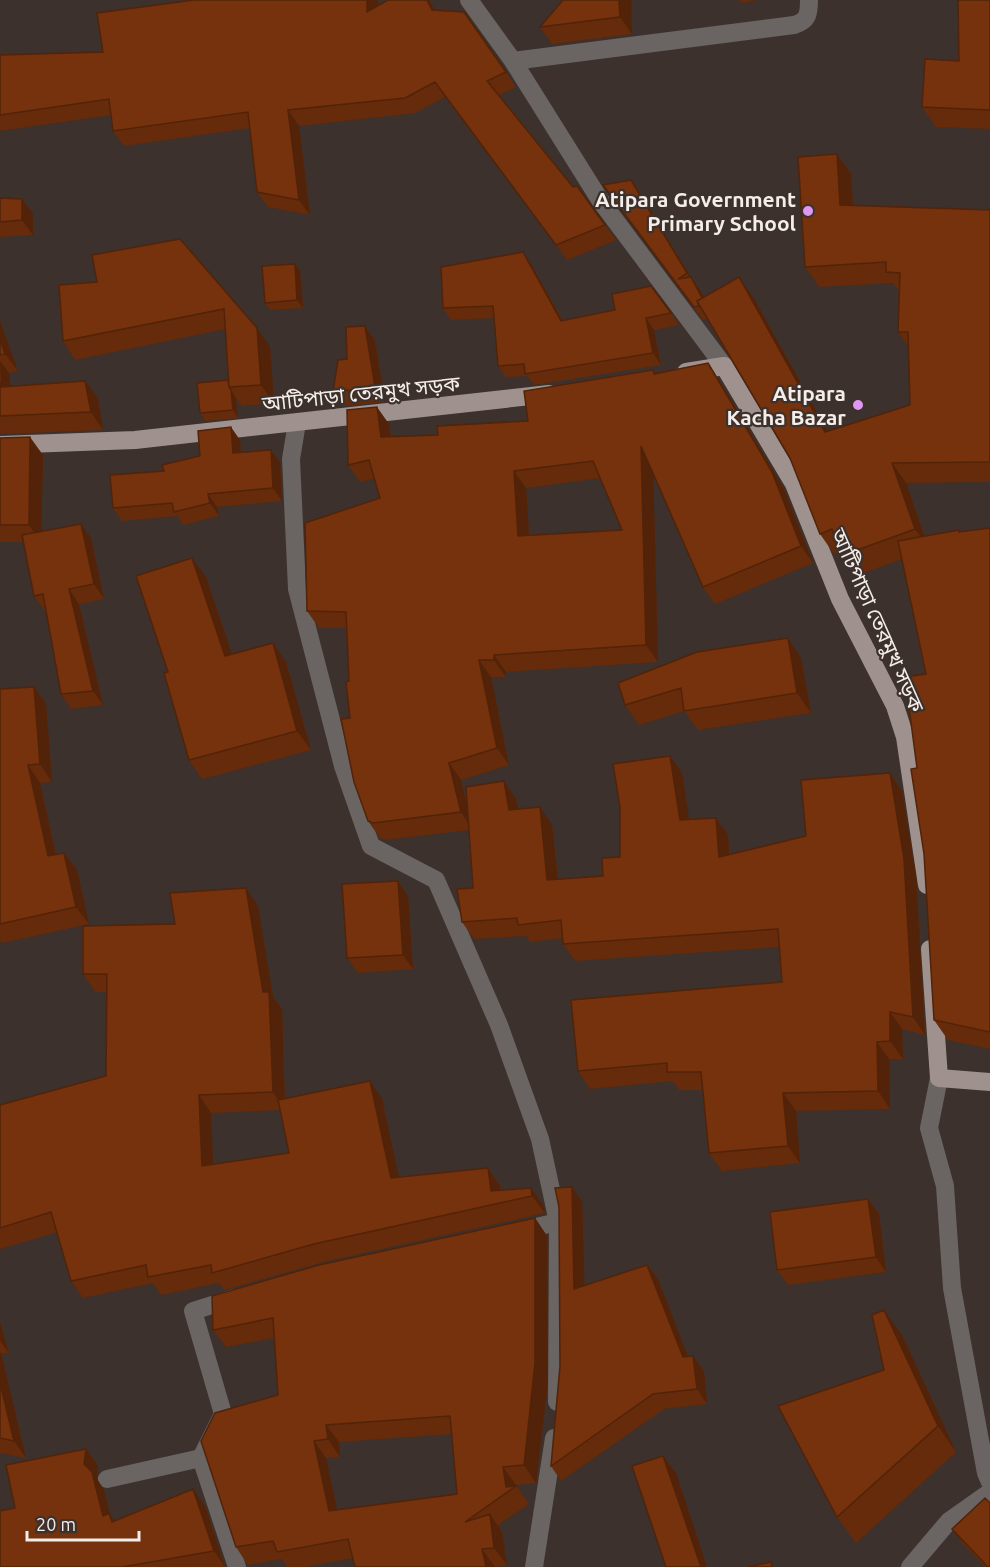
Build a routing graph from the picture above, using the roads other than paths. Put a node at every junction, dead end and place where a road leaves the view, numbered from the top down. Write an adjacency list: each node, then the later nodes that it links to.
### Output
1 (469, 0): 3 (street, আটিপাড়া তেরমুখ সড়ক)
2 (810, 0): 3 (street)
3 (513, 61): 4 (street, আটিপাড়া তেরমুখ সড়ক)
4 (724, 366): 5 (main road); 9 (main road, আটিপাড়া তেরমুখ সড়ক)
5 (666, 375)
6 (572, 390): 7 (main road, আটিপাড়া তেরমুখ সড়ক)
7 (297, 423): 8 (main road, আটিপাড়া তেরমুখ সড়ক); 13 (street)
8 (0, 445)
9 (928, 908)
10 (929, 931): 11 (main road)
11 (939, 1078): 12 (main road); 18 (street)
12 (990, 1082)
13 (558, 1222): 14 (street); 21 (street)
14 (504, 1234)
15 (255, 1291): 16 (street)
16 (201, 1458): 17 (street); 20 (street)
17 (107, 1479)
18 (990, 1482)
19 (990, 1492): 22 (street)
20 (237, 1567)
21 (534, 1567)
22 (910, 1567)

